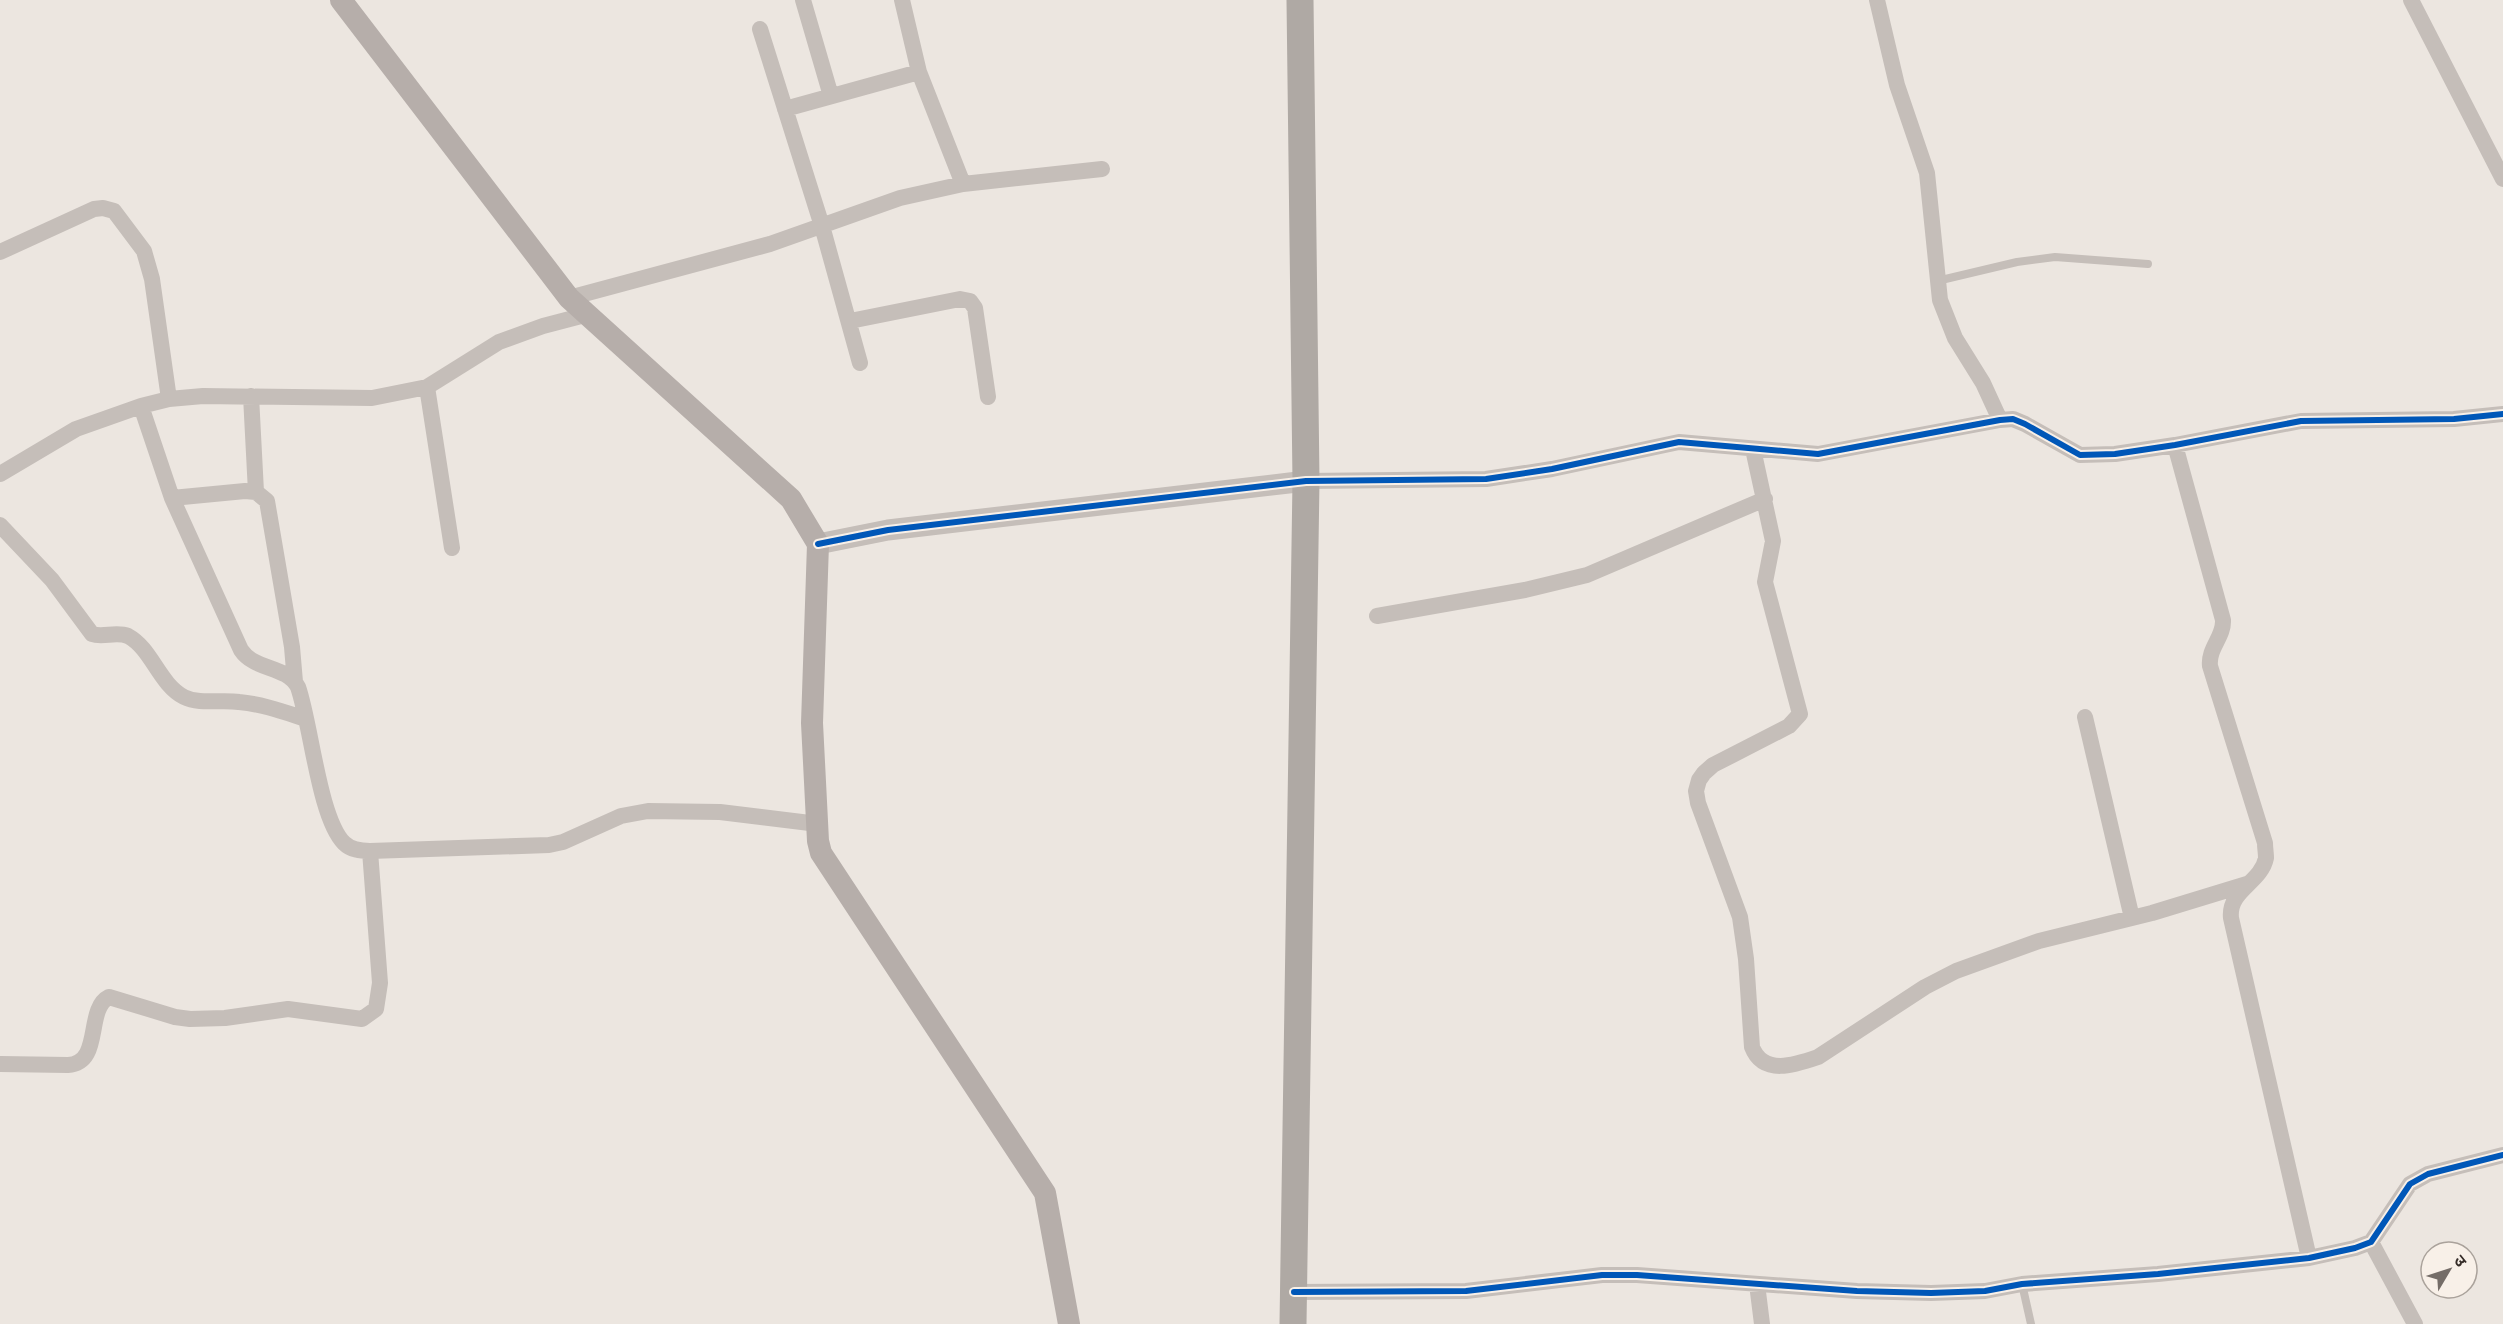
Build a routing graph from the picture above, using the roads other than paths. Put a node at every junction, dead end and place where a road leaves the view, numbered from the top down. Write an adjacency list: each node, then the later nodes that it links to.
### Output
1 (341, 0): 18 (main road)
2 (803, 0): 9 (street)
3 (902, 0): 8 (street)
4 (1300, 0): 32 (highway)
5 (1877, 0): 17 (street)
6 (2411, 0): 12 (street)
7 (760, 29): 10 (street)
8 (919, 72): 9 (street); 13 (street)
9 (831, 96): 10 (street)
10 (785, 110): 14 (street)
11 (1102, 169): 13 (street)
12 (2503, 179)
13 (963, 184): 14 (street)
14 (822, 226): 18 (street); 20 (street)
15 (0, 252): 25 (street)
16 (2148, 264): 17 (lane)
17 (1937, 281): 28 (street)
18 (569, 298): 19 (main road)
19 (585, 315): 22 (street); 37 (main road)
20 (850, 321): 21 (street); 24 (street)
21 (860, 363)
22 (427, 387): 23 (street); 38 (street)
23 (251, 396): 25 (street); 33 (street)
24 (988, 397)
25 (169, 399): 26 (street)
26 (141, 406): 31 (street); 34 (street)
27 (2503, 414): 29 (street)
28 (2000, 420): 29 (street); 30 (street)
29 (2175, 445): 45 (street)
30 (1753, 448): 32 (street); 35 (street)
31 (0, 474)
32 (1306, 481): 37 (street); 53 (highway)
33 (256, 492): 34 (street); 40 (street)
34 (172, 498): 40 (street)
35 (1765, 499): 39 (street); 46 (street)
36 (0, 525): 42 (street)
37 (818, 544): 43 (main road)
38 (452, 548)
39 (1377, 616)
40 (295, 682): 42 (street)
41 (2085, 717): 46 (street)
42 (306, 719): 44 (street)
43 (818, 832): 44 (street); 54 (main road)
44 (370, 851): 47 (street)
45 (2247, 884): 46 (street); 50 (street)
46 (2132, 918)
47 (0, 1064)
48 (2503, 1155): 49 (street)
49 (2371, 1242): 50 (street); 58 (street)
50 (2309, 1258): 52 (street)
51 (1757, 1284): 52 (street); 53 (street); 56 (street)
52 (2022, 1284): 57 (lane)
53 (1294, 1292): 55 (highway)
54 (1069, 1324)
55 (1293, 1324)
56 (1762, 1324)
57 (2031, 1324)
58 (2415, 1324)

